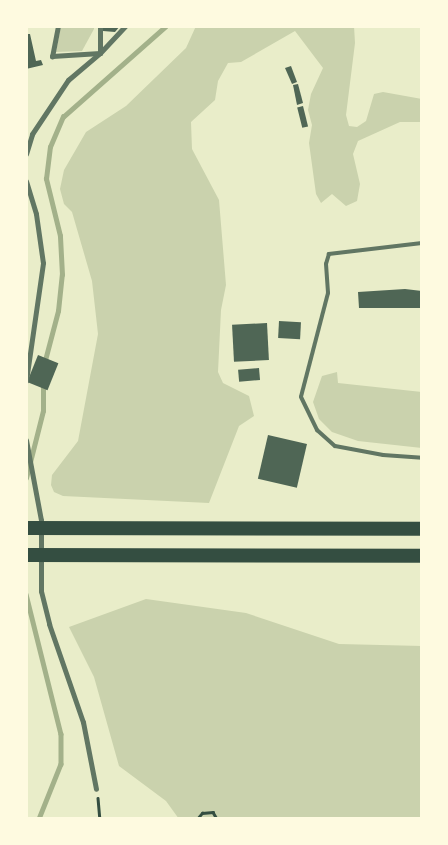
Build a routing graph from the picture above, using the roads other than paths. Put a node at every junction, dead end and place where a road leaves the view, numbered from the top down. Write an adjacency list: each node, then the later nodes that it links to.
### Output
1 (58, 26): 4 (street)
2 (100, 26): 4 (street)
3 (125, 26): 4 (street)
4 (100, 53): 5 (street)
5 (32, 134): 6 (street); 7 (street)
6 (26, 142)
7 (26, 154)
8 (26, 181): 10 (street)
9 (422, 242): 12 (lane)
10 (26, 381)
11 (26, 440): 17 (street)
12 (422, 458)
13 (26, 528): 14 (highway)
14 (422, 529)
15 (26, 555): 16 (highway)
16 (422, 556)
17 (96, 789)

